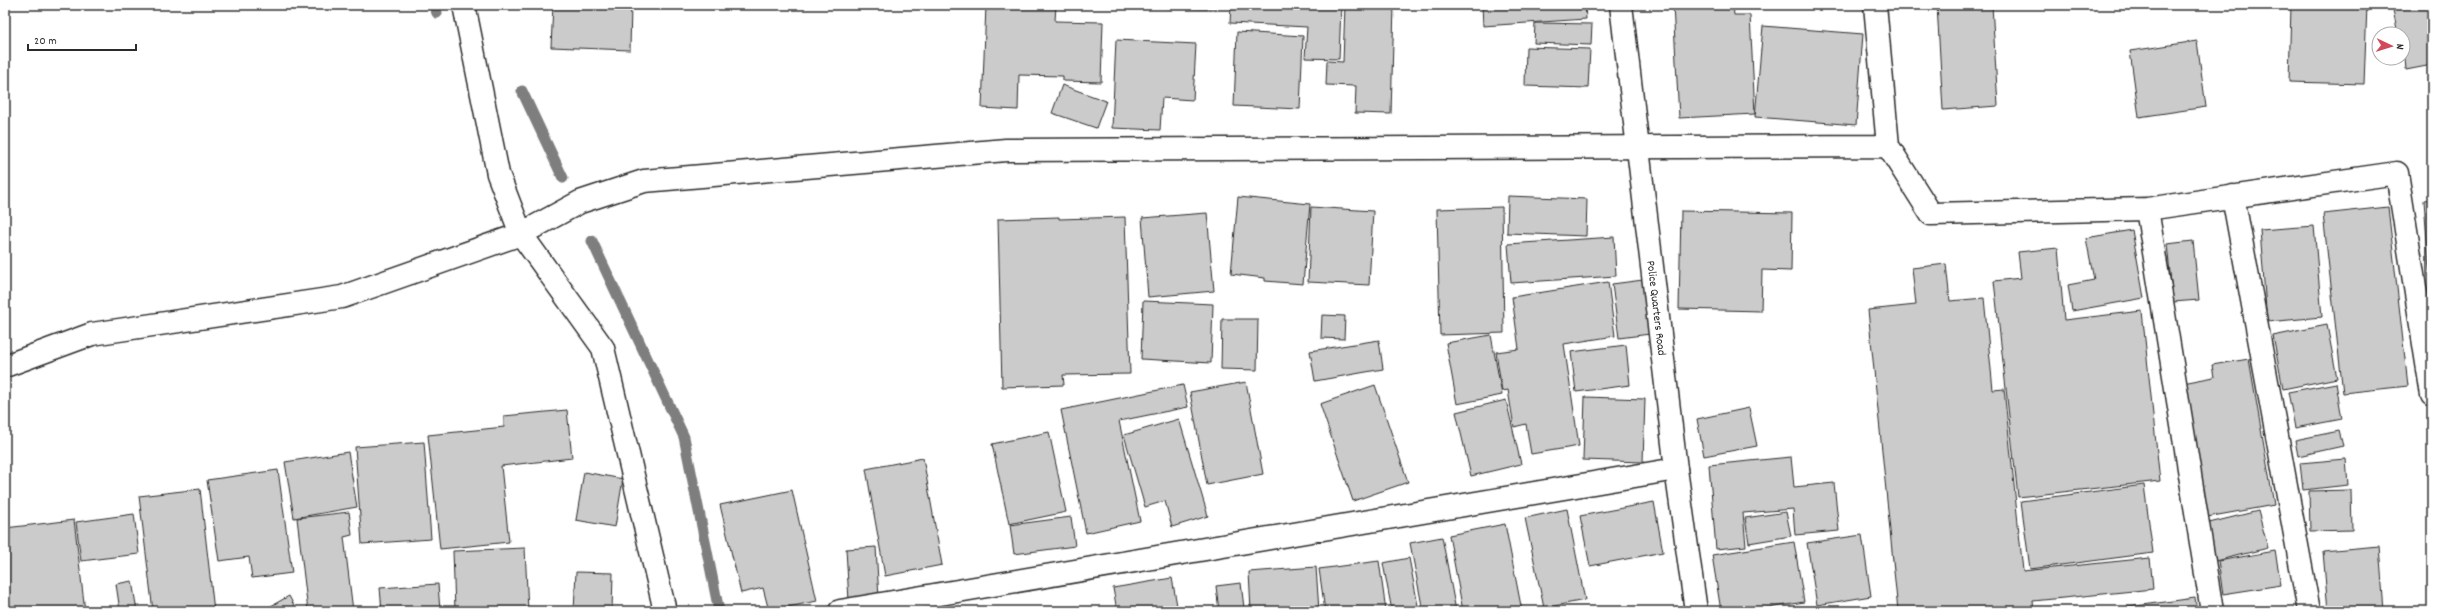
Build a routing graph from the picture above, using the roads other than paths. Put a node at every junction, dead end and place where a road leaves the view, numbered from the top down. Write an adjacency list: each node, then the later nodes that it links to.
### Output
1 (464, 5): 8 (street)
2 (1621, 5): 4 (street, Police Quarters Road)
3 (1875, 5): 5 (street)
4 (1638, 146): 5 (street); 8 (street); 11 (street, Police Quarters Road)
5 (1888, 146): 7 (street)
6 (2232, 196): 7 (street); 10 (street); 16 (street)
7 (2147, 209): 15 (street)
8 (521, 234): 9 (street); 12 (street)
9 (5, 366)
10 (2432, 394)
11 (1676, 469): 13 (street); 14 (street, Police Quarters Road)
12 (665, 611)
13 (840, 611)
14 (1696, 611)
15 (2212, 611)
16 (2309, 611)

